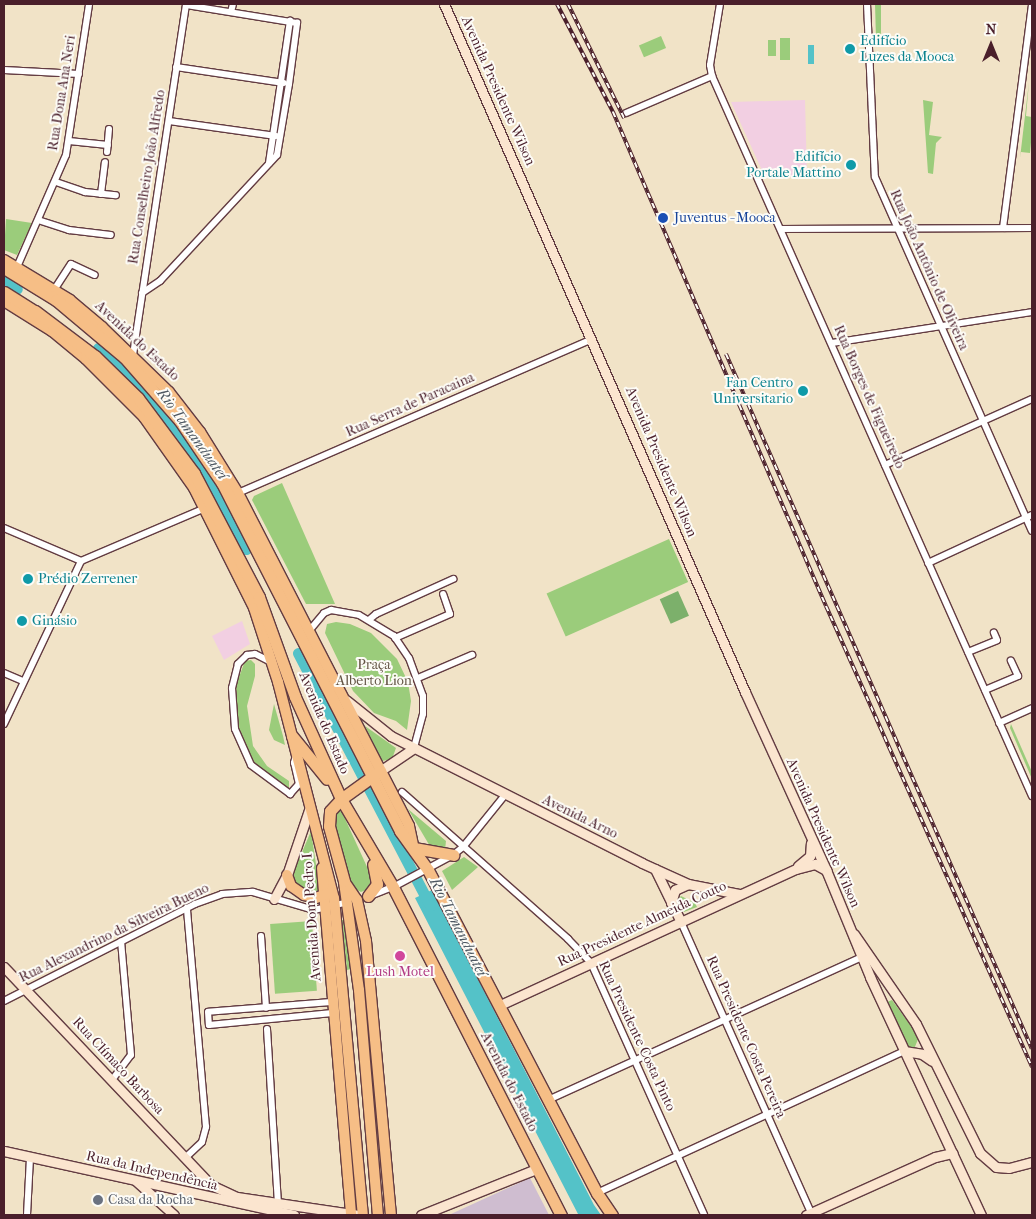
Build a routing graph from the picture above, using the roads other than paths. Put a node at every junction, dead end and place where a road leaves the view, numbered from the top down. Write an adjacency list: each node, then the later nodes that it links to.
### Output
1 (88, 4): 12 (street, Rua Dona Ana Neri)
2 (186, 4): 8 (street); 10 (street, Rua Conselheiro João Alfredo)
3 (233, 4): 8 (street)
4 (444, 4): 43 (main road, Avenida Presidente Wilson)
5 (720, 4): 13 (street, Rua Borges de Figueiredo)
6 (867, 4): 31 (street, Rua João Antônio de Oliveira)
7 (1032, 4): 28 (street)
8 (232, 12): 9 (street)
9 (290, 21): 14 (street); 15 (street)
10 (176, 67): 14 (street); 17 (street, Rua Conselheiro João Alfredo)
11 (4, 70): 12 (street)
12 (79, 74): 21 (street, Rua Dona Ana Neri)
13 (712, 76): 16 (street); 30 (street, Rua Borges de Figueiredo)
14 (281, 82): 15 (street); 19 (street)
15 (289, 84): 20 (street)
16 (626, 113)
17 (169, 121): 19 (street); 39 (street, Rua Conselheiro João Alfredo)
18 (110, 129): 21 (street)
19 (273, 136): 20 (street); 23 (street)
20 (281, 137): 23 (street)
21 (69, 141): 24 (street, Rua Dona Ana Neri)
22 (104, 162): 25 (street)
23 (268, 165): 39 (street)
24 (56, 182): 25 (street); 27 (street, Rua Dona Ana Neri)
25 (102, 194): 26 (street)
26 (116, 196)
27 (38, 220): 32 (street); 34 (street, Rua Dona Ana Neri)
28 (1003, 228): 29 (street); 31 (street)
29 (1032, 228)
30 (781, 229): 31 (street); 44 (street, Rua Borges de Figueiredo)
31 (896, 229): 42 (street, Rua João Antônio de Oliveira)
32 (111, 235)
33 (4, 260): 34 (main road, Avenida do Estado)
34 (17, 267): 37 (main road, Avenida do Estado)
35 (4, 268): 77 (highway, Avenida do Estado)
36 (95, 275): 37 (street)
37 (54, 290): 45 (main road, Avenida do Estado)
38 (4, 292): 78 (highway, Avenida do Estado)
39 (142, 293): 45 (street, Rua Conselheiro João Alfredo)
40 (4, 301): 50 (main road, Avenida do Estado)
41 (1032, 312): 42 (street)
42 (940, 326): 44 (street); 47 (street, Rua João Antônio de Oliveira)
43 (592, 339): 49 (street, Rua Serra de Paracaina); 84 (main road, Avenida Presidente Wilson)
44 (832, 344): 48 (street, Rua Borges de Figueiredo)
45 (133, 354): 49 (main road, Avenida do Estado)
46 (1032, 399): 47 (street)
47 (983, 421): 48 (street); 51 (street, Rua João Antônio de Oliveira)
48 (885, 465): 55 (street, Rua Borges de Figueiredo)
49 (238, 493): 59 (main road, Avenida do Estado)
50 (205, 508): 54 (street); 65 (main road, Avenida do Estado)
51 (1029, 516): 53 (street, Rua João Antônio de Oliveira); 55 (street)
52 (4, 528): 54 (street)
53 (1032, 531)
54 (81, 561): 68 (street)
55 (928, 563): 62 (street, Rua Borges de Figueiredo)
56 (453, 579): 58 (street)
57 (443, 594): 61 (street)
58 (370, 620): 59 (street); 61 (street)
59 (309, 631): 70 (main road, Avenida do Estado)
60 (994, 633): 62 (street)
61 (395, 638): 67 (street)
62 (968, 652): 69 (street, Rua Borges de Figueiredo)
63 (472, 655): 67 (street)
64 (1011, 661): 69 (street)
65 (272, 663): 74 (main road, Avenida do Estado); 76 (street)
66 (4, 673): 68 (street)
67 (418, 678): 75 (street)
68 (23, 681): 73 (street)
69 (985, 690): 72 (street, Rua Borges de Figueiredo)
70 (341, 694): 75 (main road); 77 (main road, Avenida do Estado)
71 (1032, 708): 72 (street)
72 (999, 723): 81 (street, Rua Borges de Figueiredo)
73 (4, 724)
74 (292, 736): 76 (main road); 78 (highway)
75 (414, 748): 77 (main road); 80 (main road, Avenida Arno)
76 (296, 754): 83 (main road)
77 (376, 773): 82 (highway); 86 (highway, Avenida do Estado)
78 (334, 784): 82 (highway, Avenida do Estado)
79 (402, 792): 87 (street, Rua Presidente Costa Pinto)
80 (505, 795): 87 (street); 89 (main road, Avenida Arno)
81 (1032, 796)
82 (341, 799): 85 (highway, Avenida do Estado); 94 (highway)
83 (310, 804): 93 (main road); 98 (main road, Avenida Dom Pedro I)
84 (812, 840): 90 (main road, Rua Presidente Almeida Couto); 91 (main road, Avenida Presidente Wilson)
85 (366, 846): 96 (highway, Avenida do Estado); 100 (highway)
86 (414, 846): 88 (highway); 92 (highway, Avenida do Estado)
87 (463, 847): 88 (street); 110 (street, Rua Presidente Costa Pinto)
88 (453, 855): 92 (street)
89 (655, 869): 95 (main road, Avenida Arno); 101 (main road, Rua Presidente Costa Pereira)
90 (796, 869): 91 (main road, Rua Presidente Almeida Couto); 97 (main road, Rua Presidente Almeida Couto)
91 (826, 870): 106 (main road, Avenida Presidente Wilson)
92 (425, 871): 96 (street); 116 (highway, Avenida do Estado)
93 (286, 878): 98 (main road); 99 (main road)
94 (344, 882): 98 (main road); 100 (main road)
95 (688, 884): 97 (main road, Avenida Arno); 101 (main road)
96 (395, 886): 100 (street); 147 (highway, Avenida do Estado)
97 (739, 894): 105 (main road, Rua Presidente Almeida Couto)
98 (324, 895): 102 (main road, Avenida Dom Pedro I); 104 (main road, Avenida Dom Pedro I)
99 (274, 899): 103 (street, Rua Alexandrino da Silveira Bueno); 104 (street, Rua Alexandrino da Silveira Bueno)
100 (357, 900): 102 (street); 112 (main road); 134 (main road)
101 (671, 903): 105 (main road, Rua Presidente Costa Pereira)
102 (335, 906): 104 (street); 115 (main road, Avenida Dom Pedro I)
103 (187, 908): 108 (street, Rua Alexandrino da Silveira Bueno); 144 (street)
104 (324, 910): 119 (main road, Avenida Dom Pedro I)
105 (681, 922): 110 (main road, Rua Presidente Almeida Couto); 123 (street, Rua Presidente Costa Pereira)
106 (852, 932): 109 (main road, Avenida Presidente Wilson); 127 (main road, Avenida Presidente Wilson)
107 (261, 936): 118 (street)
108 (122, 941): 113 (street, Rua Alexandrino da Silveira Bueno); 135 (street)
109 (862, 958): 123 (street); 128 (main road, Avenida Presidente Wilson)
110 (592, 963): 116 (main road, Rua Presidente Almeida Couto); 132 (street, Rua Presidente Costa Pinto)
111 (4, 967): 113 (main road, Rua Clímaco Barbosa)
112 (356, 972): 115 (main road); 126 (main road)
113 (27, 990): 114 (street, Rua Alexandrino da Silveira Bueno); 135 (main road, Rua Clímaco Barbosa)
114 (4, 1001)
115 (344, 1001): 119 (main road); 121 (main road, Avenida Dom Pedro I)
116 (500, 1005): 137 (highway, Avenida do Estado)
117 (276, 1007): 118 (street); 119 (street); 122 (street)
118 (266, 1008): 120 (street)
119 (332, 1008): 121 (main road); 122 (street); 136 (main road, Avenida Dom Pedro I)
120 (251, 1009): 124 (street); 124 (street)
121 (346, 1012): 126 (main road); 130 (main road, Avenida Dom Pedro I)
122 (278, 1018): 124 (street)
123 (722, 1020): 132 (street); 138 (street, Rua Presidente Costa Pereira)
124 (252, 1021)
125 (267, 1029): 154 (street)
126 (364, 1038): 131 (main road)
127 (924, 1038): 129 (main road); 133 (main road, Avenida Presidente Wilson)
128 (904, 1051): 129 (main road); 138 (street); 139 (main road, Avenida Presidente Wilson)
129 (916, 1051): 133 (main road)
130 (349, 1052): 136 (main road); 159 (main road, Avenida Dom Pedro I)
131 (365, 1058): 134 (main road); 160 (main road)
132 (636, 1061): 137 (street); 145 (street, Rua Presidente Costa Pinto)
133 (934, 1063): 146 (main road, Avenida Presidente Wilson)
134 (380, 1078): 161 (main road)
135 (112, 1080): 144 (main road, Rua Clímaco Barbosa)
136 (338, 1082): 158 (main road, Avenida Dom Pedro I)
137 (548, 1100): 151 (highway, Avenida do Estado)
138 (766, 1117): 145 (street); 166 (street, Rua Presidente Costa Pereira)
139 (948, 1144): 141 (main road, Avenida Presidente Wilson); 143 (main road)
140 (4, 1151): 142 (main road, Rua da Independência)
141 (953, 1153): 143 (main road); 167 (main road, Avenida Presidente Wilson)
142 (30, 1157): 148 (main road, Rua da Independência); 155 (street)
143 (935, 1157): 166 (main road)
144 (185, 1158): 149 (main road, Rua Clímaco Barbosa)
145 (679, 1158): 151 (street); 165 (street, Rua Presidente Costa Pinto)
146 (1032, 1162)
147 (536, 1169): 162 (main road); 163 (highway, Avenida do Estado)
148 (136, 1181): 150 (main road, Rua da Independência); 153 (main road)
149 (211, 1185): 152 (main road); 154 (main road, Rua da Independência)
150 (162, 1187): 152 (main road, Rua da Independência); 153 (main road)
151 (597, 1193): 164 (highway, Avenida do Estado)
152 (199, 1196): 154 (main road, Rua da Independência)
153 (162, 1205): 156 (main road)
154 (278, 1209): 157 (main road, Rua da Independência); 158 (main road, Rua da Independência)
155 (27, 1215)
156 (174, 1215)
157 (294, 1215)
158 (354, 1215)
159 (363, 1215)
160 (378, 1215)
161 (391, 1215)
162 (421, 1215)
163 (561, 1215)
164 (612, 1215)
165 (704, 1215)
166 (810, 1215)
167 (981, 1215)

